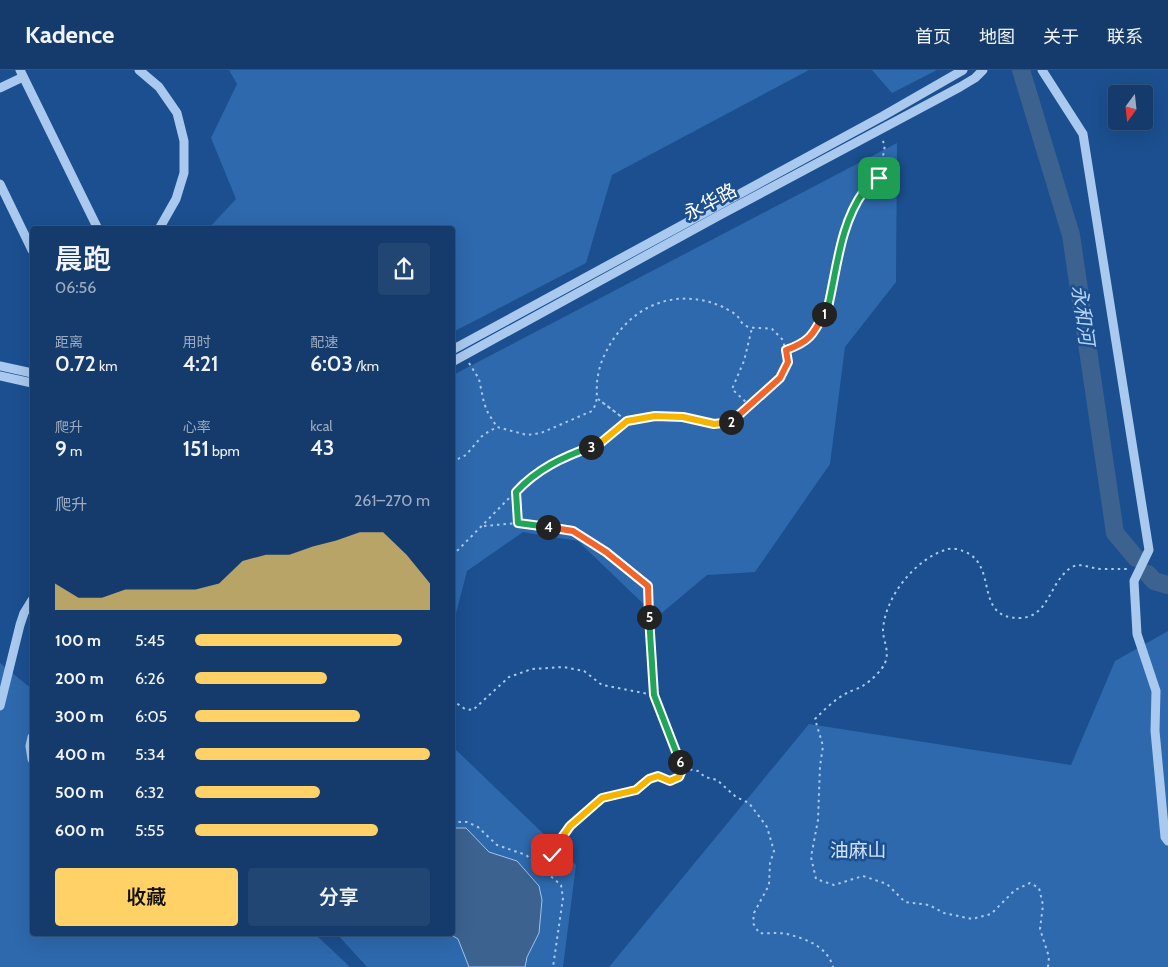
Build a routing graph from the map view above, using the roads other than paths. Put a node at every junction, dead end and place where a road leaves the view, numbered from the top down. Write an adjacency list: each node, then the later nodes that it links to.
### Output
1 (139, 70): 9 (street)
2 (963, 70): 11 (street, 永华路)
3 (982, 70): 12 (street, 永华路)
4 (1042, 70): 19 (street)
5 (21, 73): 6 (street); 8 (street)
6 (0, 88)
7 (0, 184): 10 (street)
8 (97, 226)
9 (161, 226)
10 (30, 246)
11 (455, 348)
12 (455, 360)
13 (0, 366): 14 (street)
14 (30, 373)
15 (0, 376): 16 (street)
16 (30, 383)
17 (30, 603): 18 (street)
18 (0, 706)
19 (1168, 841)

